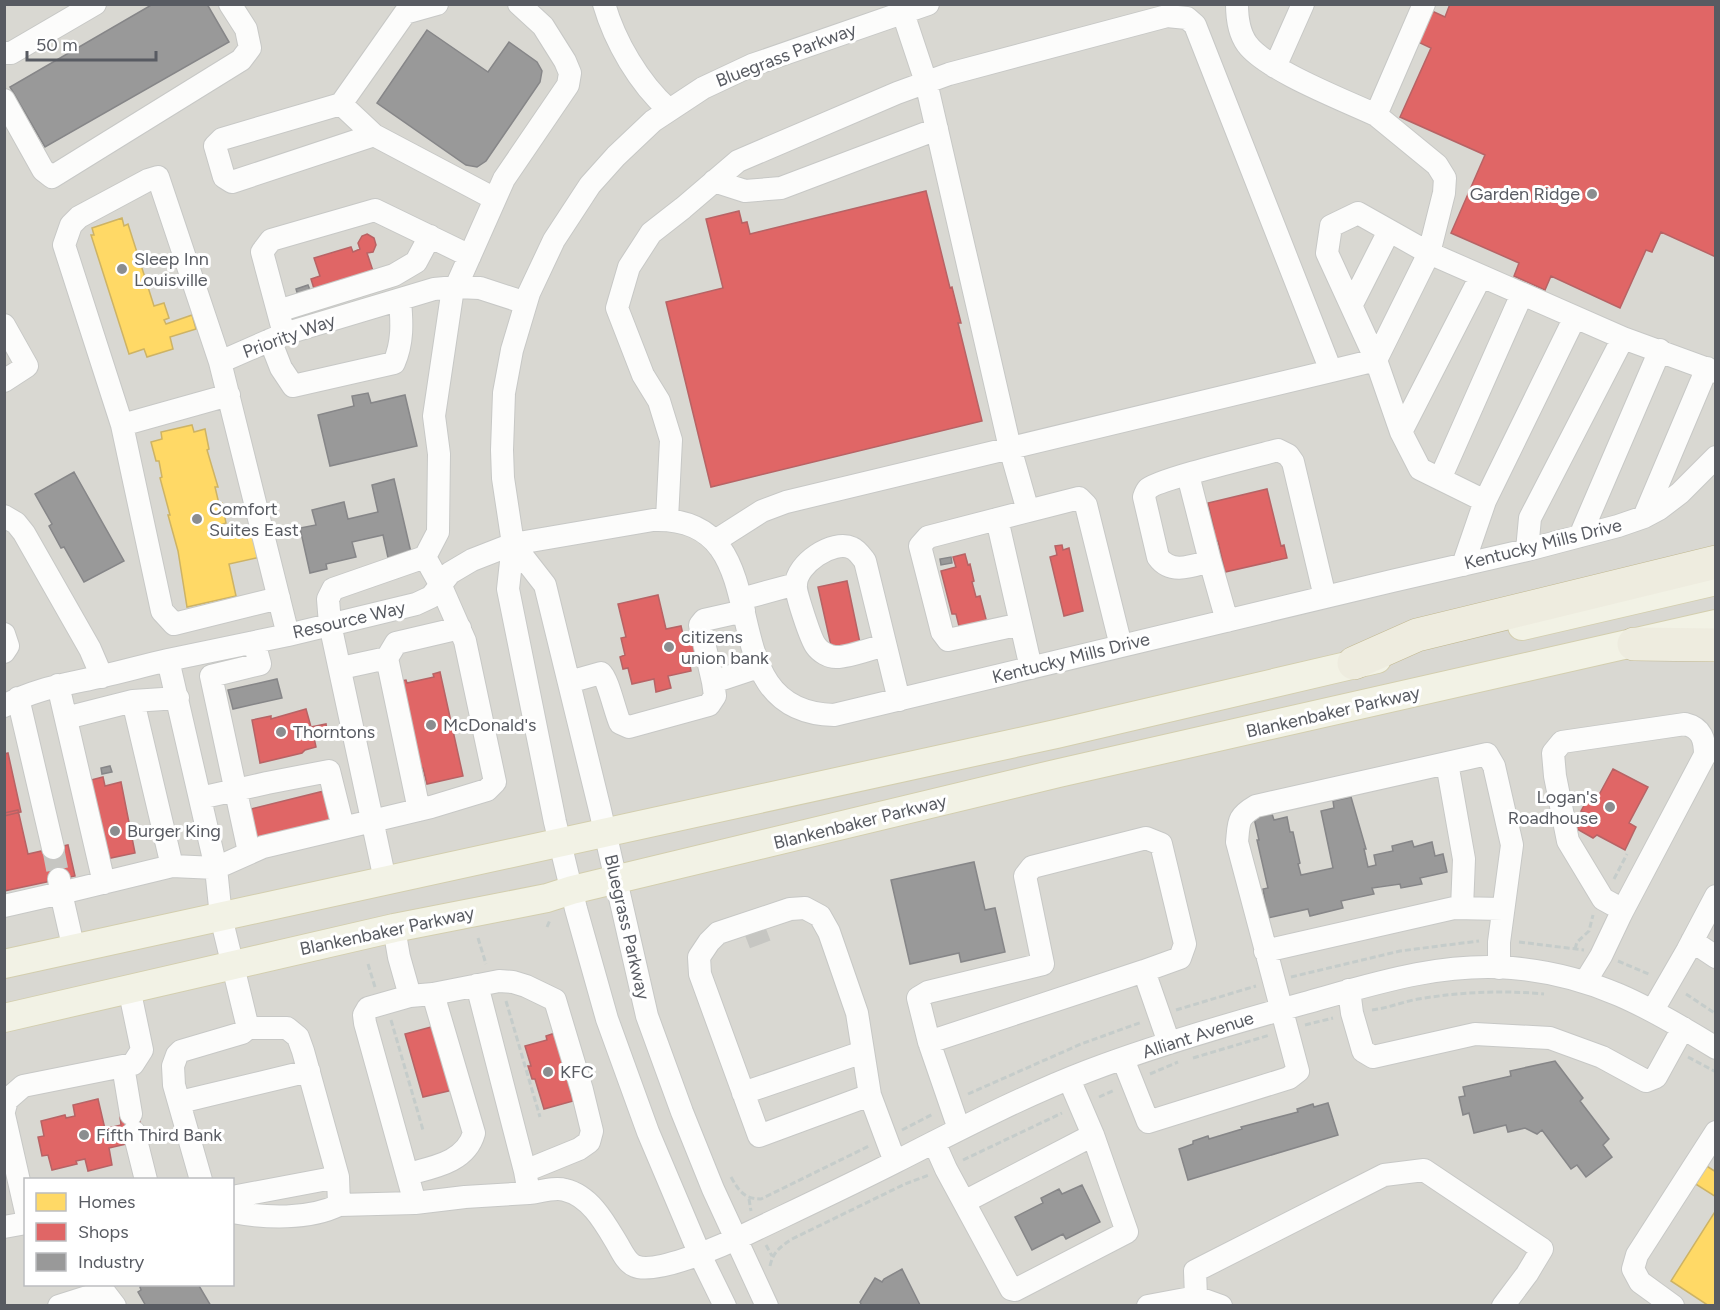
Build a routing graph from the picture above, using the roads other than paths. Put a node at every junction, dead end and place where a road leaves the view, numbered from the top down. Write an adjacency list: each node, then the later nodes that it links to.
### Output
1 (95, 4): 11 (street)
2 (231, 4): 14 (street)
3 (437, 4): 15 (street)
4 (519, 4): 21 (street)
5 (604, 4): 16 (street)
6 (928, 4): 10 (street, Bluegrass Parkway)
7 (1237, 4): 12 (street)
8 (1303, 4): 12 (street)
9 (1424, 4): 17 (street)
10 (902, 9): 13 (street); 16 (street, Bluegrass Parkway)
11 (4, 53)
12 (1275, 67): 17 (street)
13 (926, 82): 18 (street); 20 (street); 41 (street)
14 (4, 100)
15 (341, 104): 19 (street); 19 (street)
16 (668, 109): 30 (street, Bluegrass Parkway)
17 (1376, 115): 24 (street)
18 (937, 129): 20 (street); 46 (street)
19 (374, 135): 21 (street)
20 (714, 182): 54 (street)
21 (495, 199): 25 (street)
22 (1389, 231): 24 (street); 31 (street); 31 (street)
23 (430, 236): 25 (street); 32 (street); 32 (street)
24 (1429, 253): 26 (street); 38 (street)
25 (470, 256): 27 (street)
26 (1481, 276): 28 (street); 45 (street)
27 (454, 287): 29 (street, Priority Way); 30 (street, Priority Way); 60 (street)
28 (1522, 294): 33 (street); 49 (street)
29 (400, 300): 35 (street, Priority Way); 35 (street)
30 (526, 303): 58 (street, Bluegrass Parkway)
31 (1352, 304): 38 (street)
32 (278, 312): 35 (street)
33 (1575, 317): 36 (street); 50 (street)
34 (4, 325): 42 (street)
35 (277, 337): 39 (street, Priority Way)
36 (1623, 338): 37 (street); 59 (street)
37 (1660, 351): 40 (street); 56 (street)
38 (1376, 360): 41 (street); 45 (street)
39 (220, 362): 43 (street, Priority Way); 44 (street)
40 (1711, 370): 53 (street)
41 (1331, 371): 46 (street)
42 (4, 381)
43 (229, 395): 44 (street); 68 (street, Priority Way)
44 (122, 425): 68 (street)
45 (1401, 432): 49 (street)
46 (1010, 448): 51 (street); 57 (street)
47 (1716, 456): 53 (street, Kentucky Mills Drive)
48 (1188, 475): 61 (street); 61 (street); 67 (street)
49 (1440, 479): 50 (street)
50 (1485, 501): 63 (street)
51 (1028, 511): 55 (street); 81 (street)
52 (4, 516): 89 (street)
53 (1644, 517): 56 (street, Kentucky Mills Drive)
54 (667, 519): 57 (street, Kentucky Mills Drive); 58 (street, Kentucky Mills Drive)
55 (997, 519): 72 (street); 72 (street)
56 (1580, 536): 59 (street, Kentucky Mills Drive)
57 (715, 541): 69 (street, Kentucky Mills Drive)
58 (513, 544): 65 (street, Resource Way); 90 (street, Bluegrass Parkway); 105 (street, Bluegrass Parkway)
59 (1527, 550): 63 (street, Kentucky Mills Drive)
60 (425, 557): 65 (street); 71 (street)
61 (1210, 561): 70 (street)
62 (1716, 562): 85 (highway)
63 (1463, 565): 67 (street, Kentucky Mills Drive)
64 (1716, 581): 85 (main road)
65 (440, 584): 71 (street, Resource Way); 74 (street)
66 (796, 585): 69 (street); 79 (street); 79 (street)
67 (1324, 597): 70 (street, Kentucky Mills Drive)
68 (279, 598): 76 (street, Priority Way)
69 (742, 605): 86 (street, Kentucky Mills Drive); 91 (street)
70 (1227, 621): 81 (street, Kentucky Mills Drive)
71 (330, 624): 76 (street, Resource Way); 87 (street)
72 (1021, 624): 88 (street)
73 (1716, 624): 78 (main road, Blankenbaker Parkway)
74 (460, 628): 83 (street); 101 (street)
75 (4, 634): 82 (street)
76 (288, 635): 77 (street, Resource Way)
77 (254, 642): 84 (street, Resource Way); 99 (street)
78 (1634, 644): 80 (highway); 111 (main road, Blankenbaker Parkway)
79 (885, 645): 94 (street)
80 (1716, 645)
81 (1121, 646): 88 (street, Kentucky Mills Drive)
82 (4, 652)
83 (387, 658): 87 (street); 101 (street)
84 (168, 660): 89 (street, Resource Way); 93 (street)
85 (1354, 663): 104 (main road)
86 (758, 667): 91 (street); 94 (street, Kentucky Mills Drive)
87 (341, 668): 102 (street)
88 (1031, 668): 94 (street, Kentucky Mills Drive)
89 (102, 677): 92 (street, Resource Way)
90 (568, 682): 91 (street); 104 (street, Bluegrass Parkway)
91 (713, 682)
92 (58, 685): 96 (street, Resource Way); 97 (street)
93 (178, 698): 95 (street); 100 (street)
94 (899, 700)
95 (133, 701): 97 (street); 108 (street)
96 (11, 702): 106 (street)
97 (66, 718): 112 (street)
98 (1447, 763): 117 (street); 118 (street); 126 (street)
99 (234, 790): 100 (street); 103 (street); 107 (street)
100 (200, 798): 109 (street)
101 (419, 810): 102 (street)
102 (373, 820): 103 (street); 110 (street)
103 (343, 827): 107 (street)
104 (605, 832): 105 (main road); 111 (street, Bluegrass Parkway)
105 (560, 842): 110 (main road); 114 (street, Bluegrass Parkway)
106 (53, 848)
107 (249, 852): 109 (street)
108 (172, 866): 109 (street); 112 (street)
109 (216, 868): 121 (street)
110 (385, 880): 121 (main road)
111 (617, 880): 114 (main road, Blankenbaker Parkway); 177 (street, Bluegrass Parkway)
112 (104, 883): 113 (street)
113 (60, 886): 116 (street); 125 (street)
114 (573, 890): 122 (main road, Blankenbaker Parkway); 178 (street, Bluegrass Parkway)
115 (1716, 896): 124 (street)
116 (4, 906)
117 (1462, 908): 118 (street); 126 (street)
118 (1503, 909): 131 (street)
119 (1623, 910): 119 (street); 133 (street)
120 (781, 911): 123 (street); 123 (street); 149 (street)
121 (221, 917): 125 (main road); 130 (street)
122 (394, 928): 130 (main road, Blankenbaker Parkway); 138 (street)
123 (718, 933): 155 (street)
124 (1692, 941): 127 (street); 141 (street)
125 (74, 950): 128 (main road)
126 (1265, 951): 140 (street)
127 (1716, 957)
128 (4, 964)
129 (1043, 964): 132 (street); 139 (street); 145 (street)
130 (233, 966): 135 (main road, Blankenbaker Parkway); 143 (street)
131 (1499, 968): 133 (street, Alliant Avenue); 136 (street, Alliant Avenue)
132 (1143, 971): 139 (street); 146 (street)
133 (1585, 982): 141 (street, Alliant Avenue)
134 (485, 983): 137 (street); 168 (street); 168 (street)
135 (129, 988): 142 (main road, Blankenbaker Parkway); 148 (street)
136 (1349, 990): 140 (street, Alliant Avenue); 144 (street)
137 (433, 994): 138 (street); 164 (street)
138 (410, 996): 164 (street)
139 (1052, 1002): 145 (street)
140 (1280, 1009): 146 (street, Alliant Avenue); 150 (street)
141 (1653, 1010): 144 (street, Alliant Avenue)
142 (4, 1018)
143 (248, 1028): 151 (street); 153 (street)
144 (1683, 1028): 147 (street, Alliant Avenue)
145 (929, 1042): 159 (street)
146 (1169, 1043): 150 (street, Alliant Avenue)
147 (1716, 1048)
148 (142, 1050): 151 (street); 152 (street)
149 (863, 1052): 155 (street); 156 (street)
150 (1123, 1059): 154 (street, Alliant Avenue)
151 (175, 1060): 157 (street)
152 (123, 1066): 158 (street); 166 (street)
153 (309, 1071): 157 (street); 165 (street)
154 (1069, 1079): 159 (street, Alliant Avenue); 161 (street)
155 (743, 1093): 156 (street)
156 (870, 1095): 163 (street)
157 (180, 1102): 167 (street)
158 (4, 1113): 171 (street)
159 (959, 1129): 162 (street, Alliant Avenue)
160 (1716, 1132): 187 (street)
161 (1094, 1136): 170 (street); 170 (street)
162 (934, 1142): 163 (street, Alliant Avenue); 170 (street)
163 (895, 1162): 177 (street, Alliant Avenue)
164 (408, 1174): 172 (street)
165 (338, 1177): 169 (street); 173 (street)
166 (146, 1178)
167 (201, 1178)
168 (527, 1182): 172 (street, Alliant Avenue); 178 (street, Alliant Avenue)
169 (234, 1197)
170 (964, 1202)
171 (24, 1203)
172 (415, 1203): 173 (street, Alliant Avenue)
173 (339, 1205): 174 (street, Alliant Avenue)
174 (234, 1212)
175 (24, 1223): 176 (street)
176 (4, 1227)
177 (736, 1239): 178 (street, Alliant Avenue); 183 (street, Bluegrass Parkway)
178 (700, 1255): 182 (street, Bluegrass Parkway)
179 (1196, 1297): 184 (street); 185 (street); 186 (street)
180 (59, 1305): 181 (street)
181 (115, 1305)
182 (725, 1305)
183 (767, 1305)
184 (1148, 1305)
185 (1221, 1305)
186 (1503, 1305)
187 (1673, 1305)

